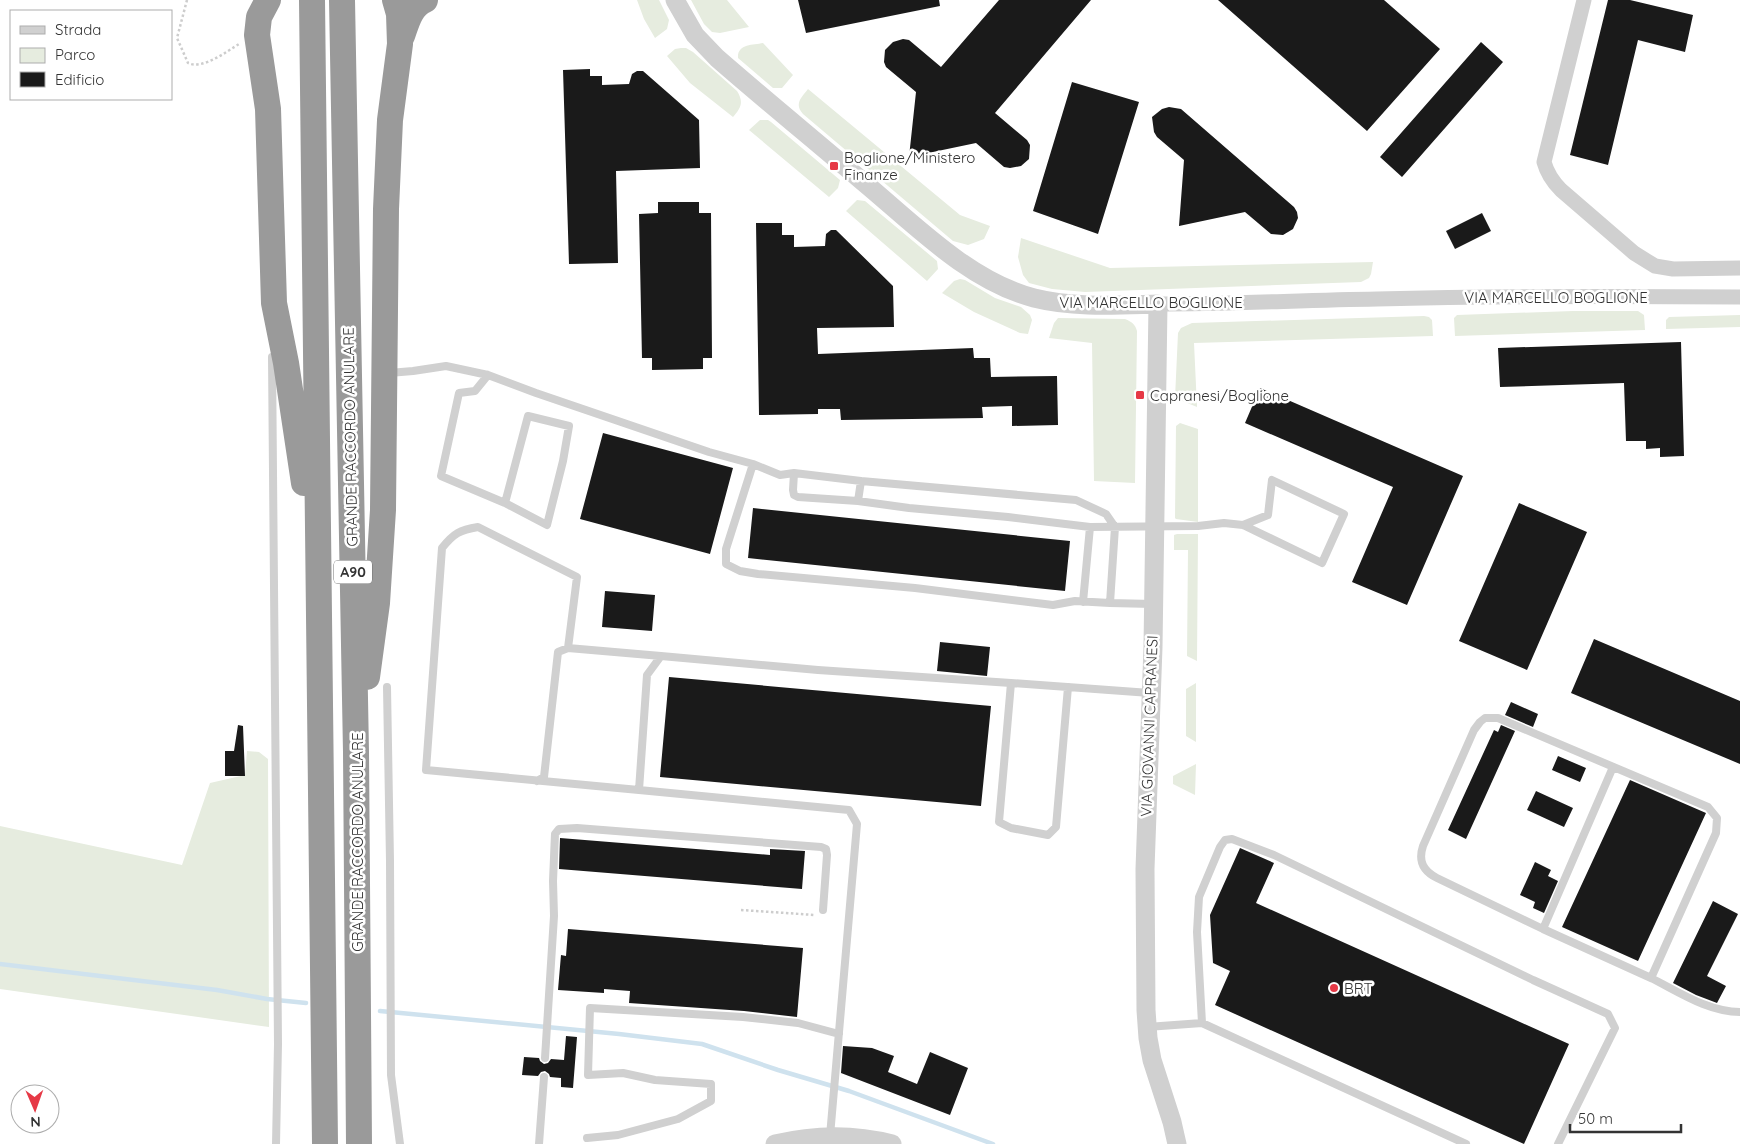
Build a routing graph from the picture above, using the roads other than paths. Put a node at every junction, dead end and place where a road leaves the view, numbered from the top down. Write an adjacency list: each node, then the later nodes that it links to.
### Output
1 (268, 0): 24 (highway)
2 (312, 0): 24 (highway, A90)
3 (342, 0): 34 (highway, GRANDE RACCORDO ANULARE / A90)
4 (395, 0): 8 (highway)
5 (425, 0): 8 (highway)
6 (675, 0): 11 (street, VIA MARCELLO BOGLIONE)
7 (1580, 1): 9 (street)
8 (400, 44): 13 (highway)
9 (1740, 268)
10 (1740, 298): 11 (street, VIA MARCELLO BOGLIONE)
11 (1158, 304): 20 (street, VIA GIOVANNI CAPRANESI)
12 (272, 357): 49 (lane)
13 (384, 373): 14 (lane); 34 (highway)
14 (488, 375): 15 (lane); 19 (lane)
15 (753, 464): 16 (lane); 25 (lane)
16 (794, 473): 17 (lane); 18 (lane)
17 (861, 481): 18 (lane); 23 (lane)
18 (858, 500): 22 (lane)
19 (505, 503): 19 (lane)
20 (1154, 526): 21 (lane); 23 (lane); 27 (street, VIA GIOVANNI CAPRANESI)
21 (1243, 526): 21 (lane)
22 (1090, 527): 23 (lane); 25 (lane)
23 (1115, 527): 26 (lane)
24 (319, 577): 50 (highway, A90)
25 (1083, 602): 26 (lane)
26 (1110, 603): 27 (lane)
27 (1153, 604): 33 (street, VIA GIOVANNI CAPRANESI)
28 (568, 648): 29 (lane); 36 (lane); 36 (lane)
29 (661, 656): 30 (lane); 37 (lane)
30 (1011, 683): 32 (lane); 32 (lane)
31 (387, 687): 52 (lane)
32 (1068, 687): 33 (lane)
33 (1150, 693): 43 (street, VIA GIOVANNI CAPRANESI)
34 (356, 752): 51 (highway, GRANDE RACCORDO ANULARE / A90)
35 (1613, 767): 39 (lane); 39 (lane); 40 (lane)
36 (537, 781): 37 (lane)
37 (639, 790): 44 (lane)
38 (821, 913): 45 (lane)
39 (1543, 929): 40 (lane)
40 (1651, 978): 41 (lane)
41 (1740, 1012)
42 (1202, 1023): 43 (lane); 57 (lane); 58 (lane)
43 (1147, 1027): 56 (street, VIA GIOVANNI CAPRANESI)
44 (839, 1034): 47 (lane); 48 (lane)
45 (545, 1058)
46 (544, 1077): 53 (lane)
47 (830, 1137): 54 (street); 55 (street)
48 (587, 1138)
49 (276, 1144)
50 (325, 1144)
51 (359, 1144)
52 (400, 1144)
53 (539, 1144)
54 (775, 1144)
55 (892, 1144)
56 (1177, 1144)
57 (1466, 1144)
58 (1558, 1144)

